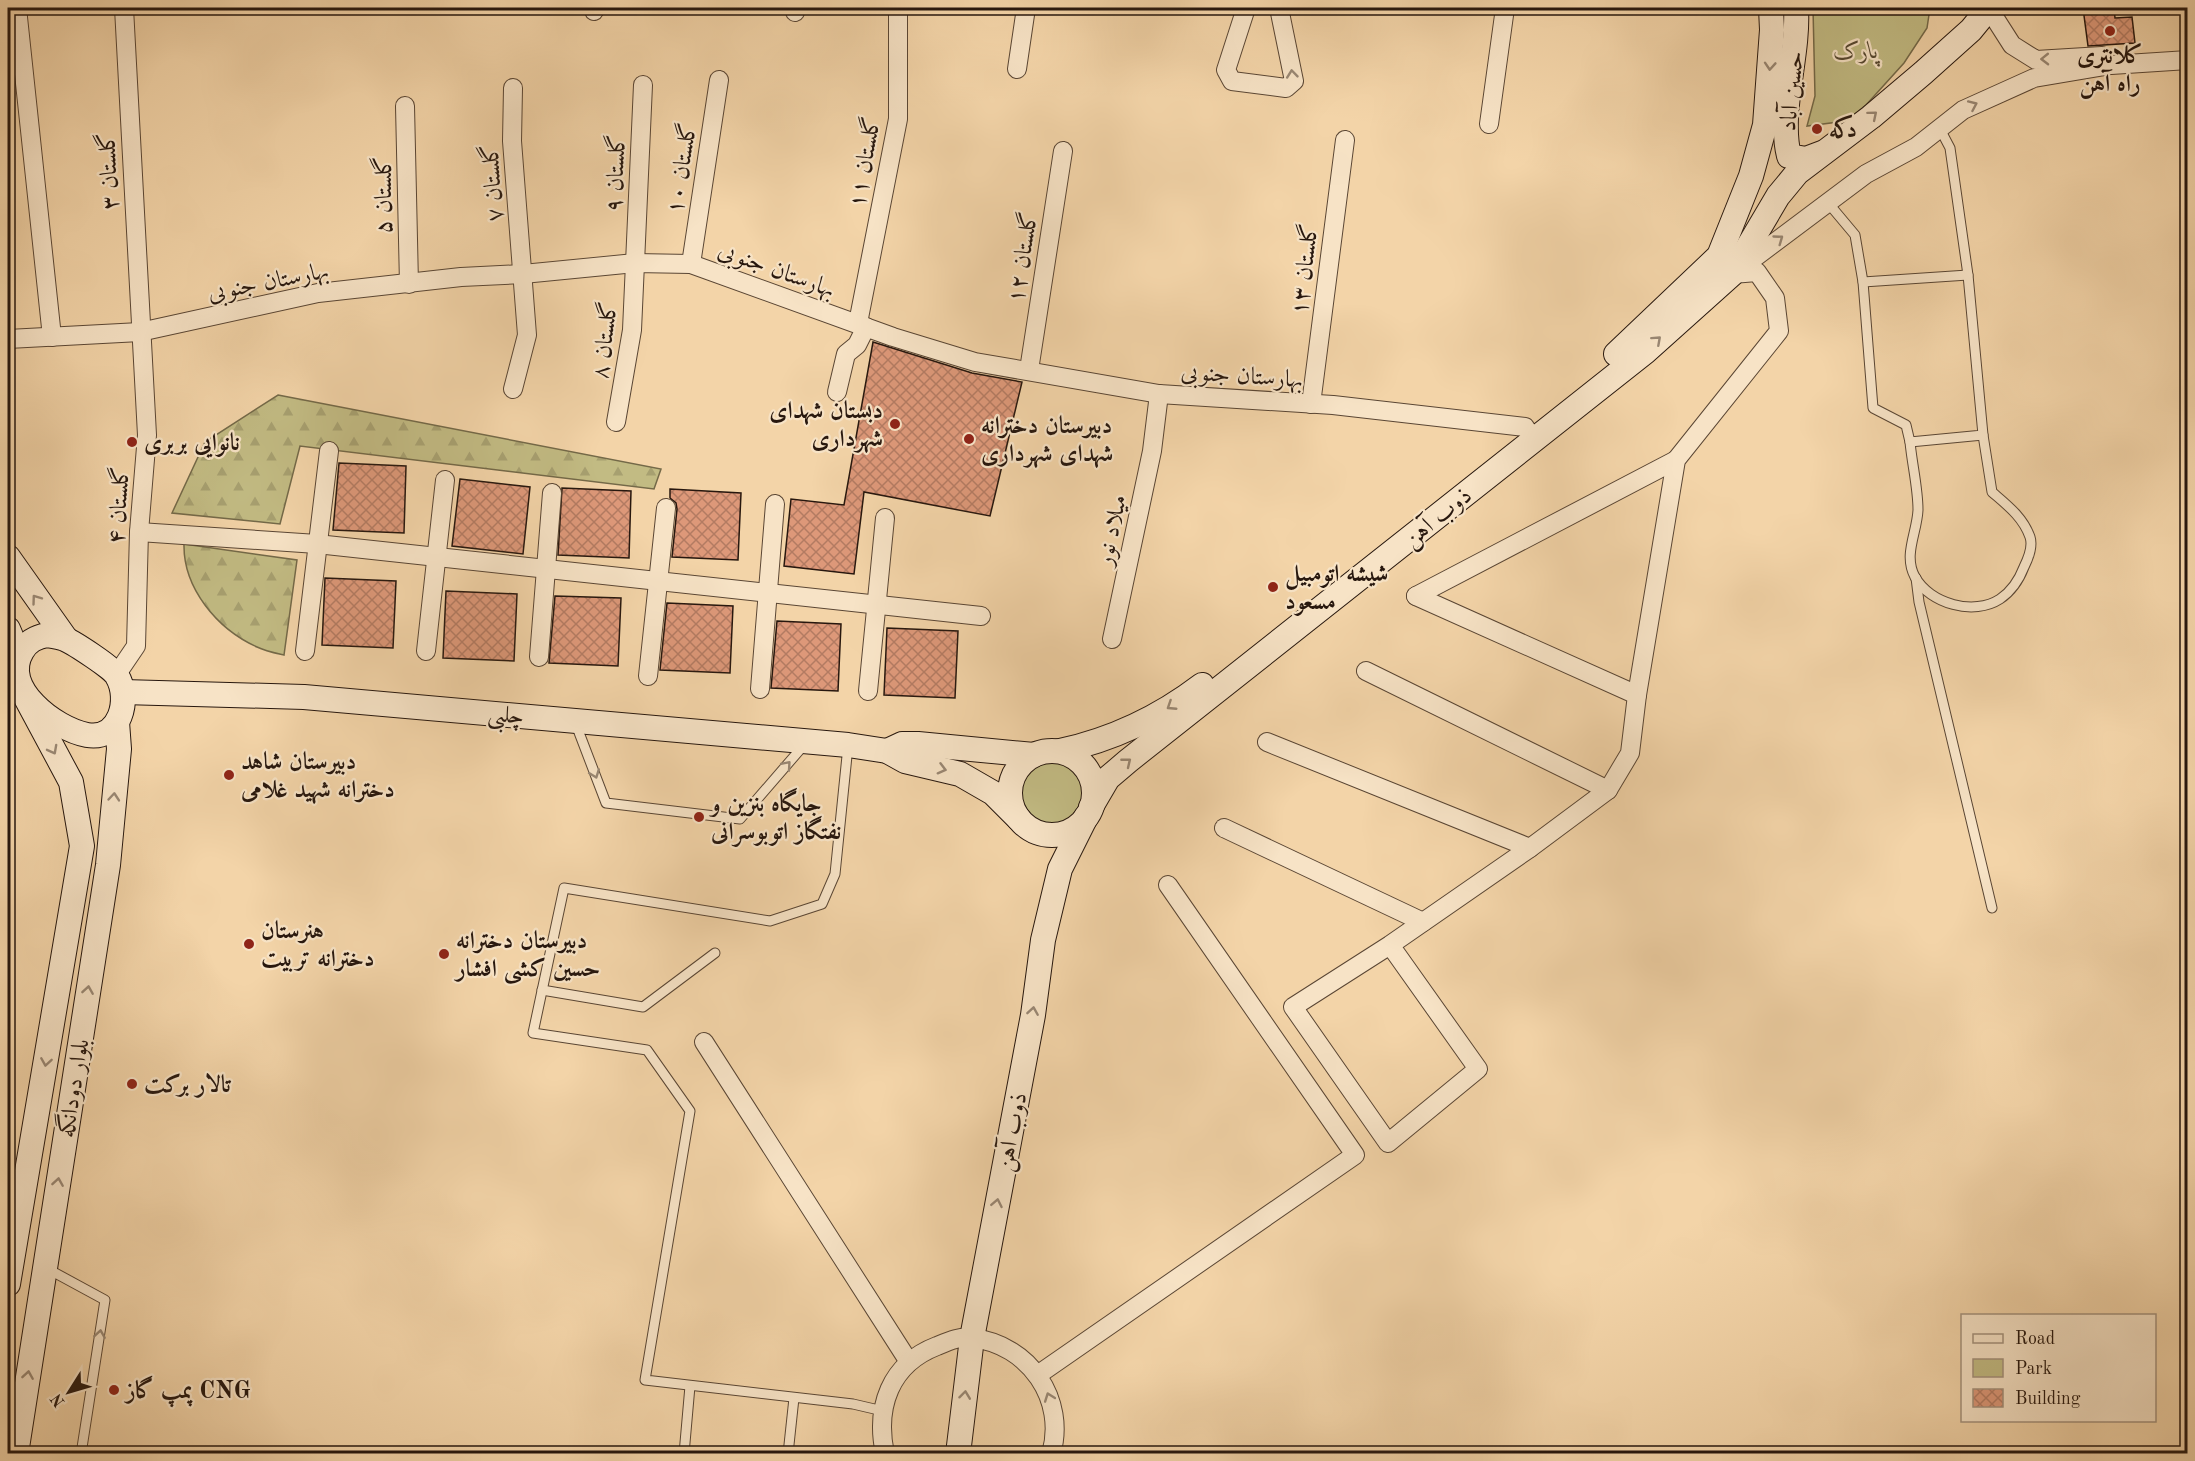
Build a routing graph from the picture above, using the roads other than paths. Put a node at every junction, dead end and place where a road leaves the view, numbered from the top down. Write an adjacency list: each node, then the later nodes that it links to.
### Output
1 (17, 8): 33 (street)
2 (124, 8): 32 (street, گلستان ۳)
3 (898, 8): 31 (street, گلستان ۱۱)
4 (1026, 8): 13 (street)
5 (1245, 8): 6 (street, one-way to 6)
6 (1279, 8)
7 (1505, 8): 18 (street)
8 (1771, 8): 26 (main road, حسین آباد, one-way to 26)
9 (1796, 8): 22 (main road, حسین آباد)
10 (1989, 8): 11 (street, one-way to 10); 22 (main road, one-way to 10)
11 (2187, 51)
12 (2187, 60): 19 (street, one-way to 12)
13 (1017, 69)
14 (719, 80): 25 (street, گلستان ۱۰)
15 (643, 86): 24 (street, گلستان ۹)
16 (513, 88): 27 (street, گلستان ۷)
17 (405, 106): 30 (street, گلستان ۵)
18 (1489, 124)
19 (1940, 129): 23 (street); 28 (lane)
20 (1345, 140): 39 (street, گلستان ۱۳)
21 (1063, 151): 35 (street, گلستان ۱۲)
22 (1827, 151): 26 (main road, حسین آباد)
23 (1829, 204): 26 (street, one-way to 23); 29 (lane)
24 (635, 263): 25 (street, بهارستان جنوبی); 27 (street, بهارستان جنوبی); 40 (street, گلستان ۸)
25 (691, 264): 31 (street, بهارستان جنوبی)
26 (1725, 265): 41 (main road, ذوب آهن); 45 (street)
27 (523, 274): 30 (street, بهارستان جنوبی); 36 (street, گلستان ۷)
28 (1968, 275): 29 (lane); 42 (lane)
29 (1863, 282): 43 (lane)
30 (409, 284): 32 (street, بهارستان جنوبی)
31 (862, 325): 35 (street, بهارستان جنوبی); 37 (street)
32 (140, 332): 33 (street, بهارستان جنوبی); 51 (street, گلستان ۴)
33 (52, 337): 34 (street, بهارستان جنوبی)
34 (8, 339)
35 (1029, 370): 38 (street, بهارستان جنوبی)
36 (513, 389)
37 (837, 392)
38 (1159, 394): 39 (street, بهارستان جنوبی); 63 (street, میلاد نور)
39 (1311, 404): 41 (street, بهارستان جنوبی)
40 (616, 422)
41 (1529, 434): 81 (main road, ذوب آهن, one-way to 81); 84 (main road, ذوب آهن, one-way to 41)
42 (1983, 435): 43 (lane); 56 (lane)
43 (1910, 442): 56 (lane)
44 (329, 451): 52 (street)
45 (1676, 460): 73 (street); 73 (street)
46 (445, 480): 54 (street)
47 (552, 493): 55 (street)
48 (775, 504): 58 (street)
49 (666, 508): 57 (street)
50 (885, 519): 59 (street)
51 (139, 532): 52 (street); 70 (street, گلستان ۴)
52 (317, 544): 54 (street); 64 (street)
53 (8, 557): 62 (main road, one-way to 53)
54 (436, 557): 55 (street); 65 (street)
55 (548, 569): 57 (street); 66 (street)
56 (1916, 578): 89 (lane)
57 (657, 581): 58 (street); 69 (street)
58 (766, 592): 59 (street); 71 (street)
59 (876, 605): 60 (street); 72 (street)
60 (981, 616)
61 (8, 629): 67 (main road)
62 (66, 639): 67 (main road); 70 (main road)
63 (1112, 639)
64 (305, 651)
65 (426, 651)
66 (539, 657)
67 (14, 669): 74 (main road)
68 (1366, 671): 83 (street)
69 (648, 676)
70 (120, 683): 75 (main road, چلبی); 76 (main road)
71 (760, 689)
72 (868, 691)
73 (1637, 695): 83 (street)
74 (26, 698): 76 (main road); 96 (main road, بلوار دودانگه, one-way to 96)
75 (574, 720): 77 (main road, چلبی); 77 (lane, one-way to 77)
76 (117, 722): 95 (main road, بلوار دودانگه, one-way to 76)
77 (809, 739): 79 (main road, چلبی)
78 (1267, 742): 87 (street)
79 (848, 745): 80 (main road, چلبی); 93 (lane)
80 (887, 751): 82 (main road); 85 (main road, one-way to 85)
81 (1060, 751): 82 (main road); 84 (main road)
82 (1034, 755): 85 (main road)
83 (1608, 790): 87 (street)
84 (1088, 812): 85 (main road); 99 (main road, ذوب آهن, one-way to 84)
85 (1018, 818)
86 (1224, 828): 90 (street)
87 (1530, 848): 90 (street)
88 (1168, 885): 101 (street)
89 (1992, 909)
90 (1423, 922): 91 (street)
91 (1390, 945): 91 (street)
92 (715, 953): 93 (lane)
93 (542, 990): 102 (lane)
94 (704, 1042): 100 (street)
95 (51, 1227): 96 (main road); 97 (main road, بلوار دودانگه)
96 (13, 1228): 98 (main road, بلوار دودانگه)
97 (45, 1268): 105 (main road, بلوار دودانگه, one-way to 97); 106 (lane, one-way to 97)
98 (8, 1284)
99 (972, 1338): 100 (street); 101 (street); 110 (main road, ذوب آهن, one-way to 99)
100 (909, 1362): 104 (street)
101 (1038, 1374): 111 (street, one-way to 101)
102 (690, 1386): 103 (lane); 107 (lane)
103 (794, 1398): 104 (lane); 108 (lane)
104 (883, 1411): 109 (street)
105 (16, 1454)
106 (81, 1454)
107 (684, 1454)
108 (788, 1454)
109 (885, 1454)
110 (958, 1454)
111 (1051, 1454)

